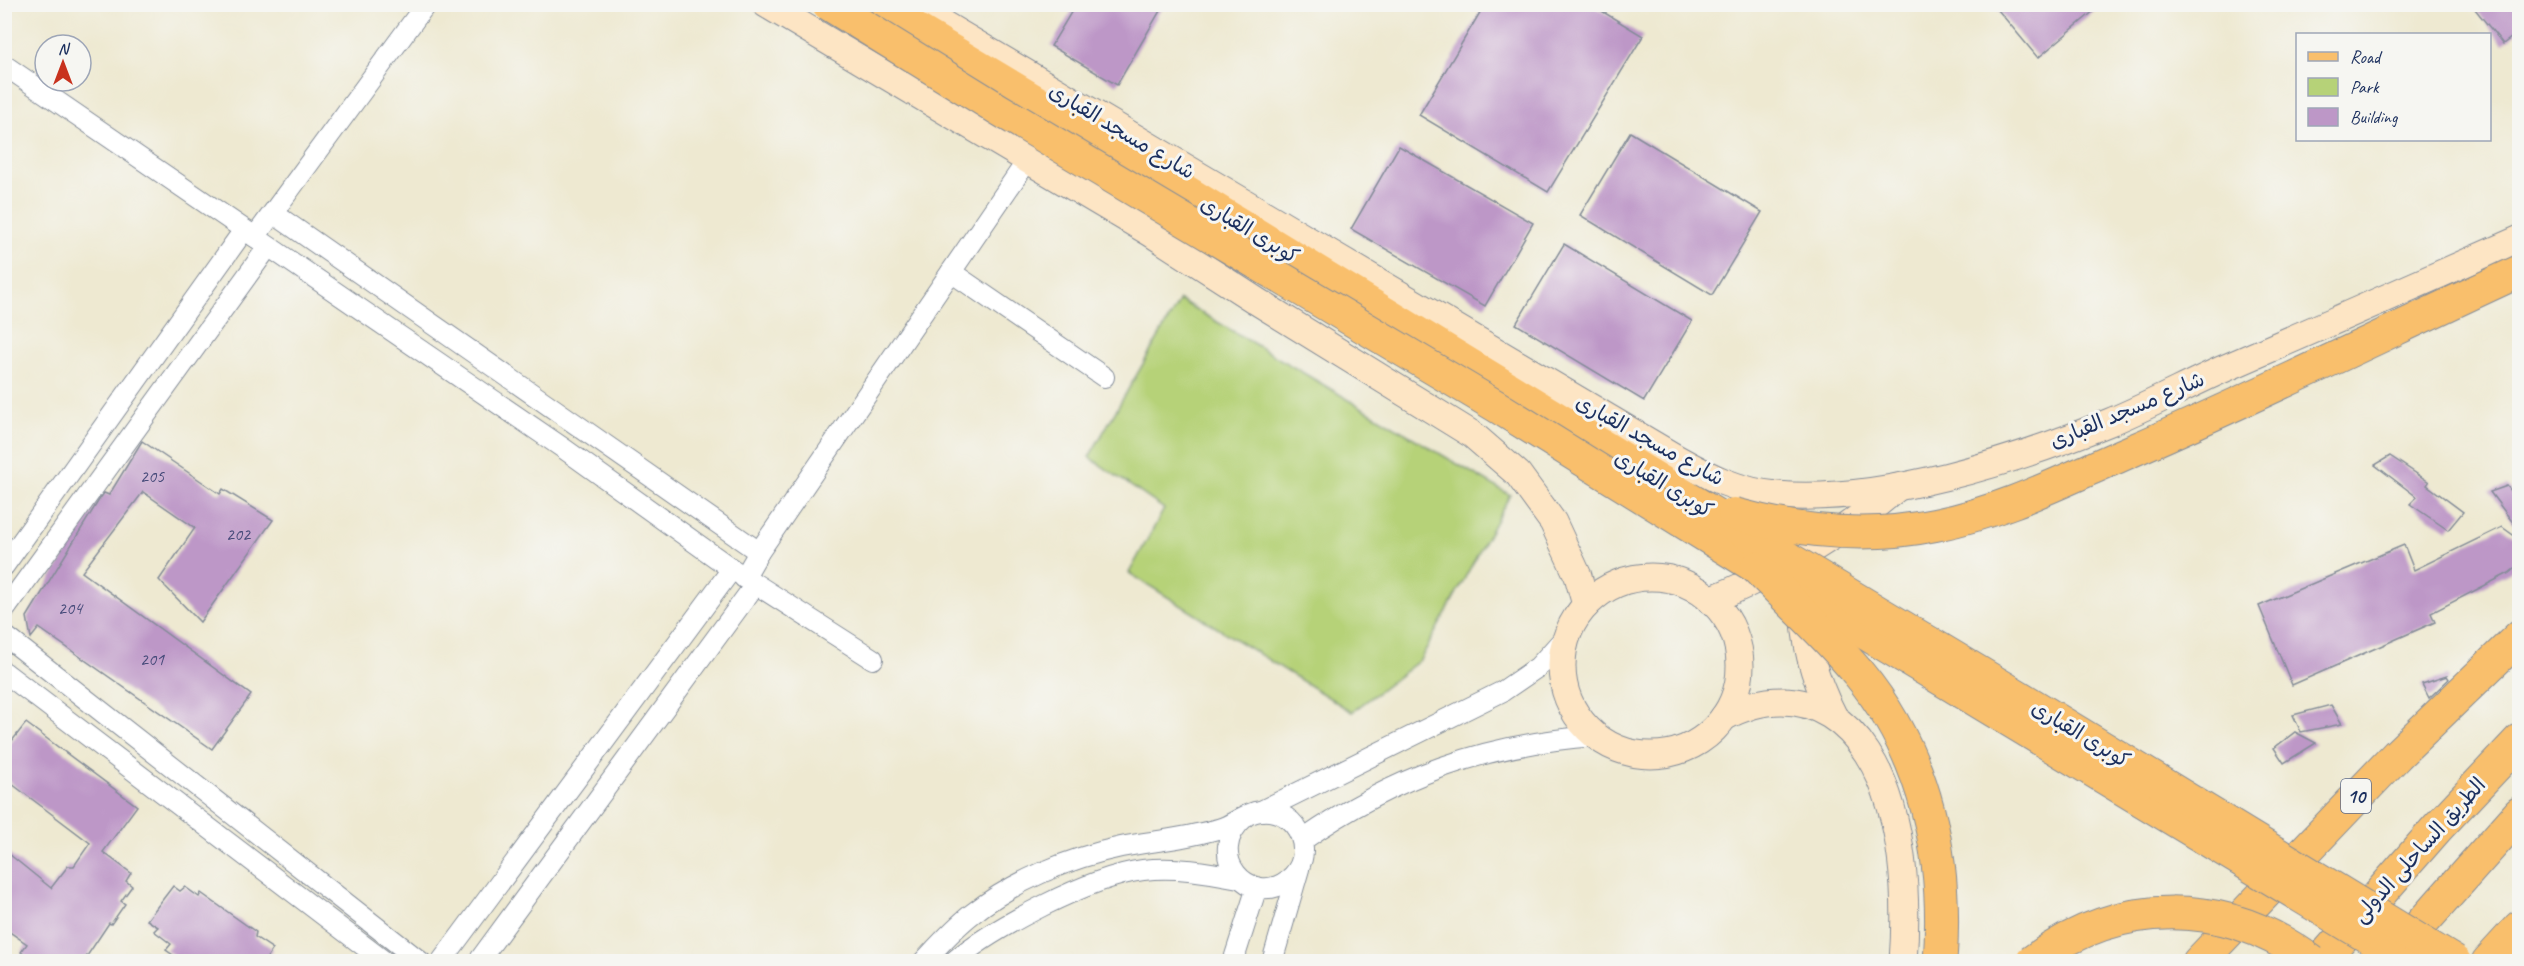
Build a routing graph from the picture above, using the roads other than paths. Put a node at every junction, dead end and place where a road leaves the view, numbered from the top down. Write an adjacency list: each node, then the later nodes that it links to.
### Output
1 (426, 4): 8 (street)
2 (766, 4): 7 (street)
3 (828, 4): 19 (main road, كوبرى القبارى, bridge)
4 (874, 4): 15 (main road, كوبرى القبارى)
5 (909, 4): 14 (street, شارع مسجد القبارى)
6 (4, 65): 9 (street)
7 (1027, 161): 12 (street); 22 (street)
8 (273, 213): 9 (street); 17 (street)
9 (256, 238): 18 (street); 20 (street); 23 (street)
10 (2520, 239): 14 (street, شارع مسجد القبارى)
11 (2520, 271): 15 (main road, bridge)
12 (951, 272): 13 (street); 17 (street)
13 (1104, 377)
14 (1899, 486): 16 (street)
15 (1688, 498): 56 (main road, كوبرى القبارى, bridge)
16 (1814, 549): 21 (street); 29 (street)
17 (759, 552): 20 (street)
18 (4, 566)
19 (1757, 568): 49 (highway, bridge); 55 (main road, كوبرى القبارى, bridge)
20 (744, 577): 27 (street); 42 (street); 43 (street)
21 (1710, 600): 22 (street); 30 (street)
22 (1586, 605): 25 (street)
23 (4, 611)
24 (4, 635): 41 (street)
25 (1566, 636): 31 (street); 34 (street)
26 (2520, 636): 51 (highway, 10)
27 (873, 659)
28 (4, 672): 40 (street)
29 (1833, 715): 30 (street); 48 (street)
30 (1724, 717): 31 (street)
31 (1594, 736): 35 (street)
32 (2520, 740): 53 (highway, الطريق الساحلى الدولى)
33 (2520, 813): 54 (highway)
34 (1253, 814): 35 (street); 37 (street); 44 (street)
35 (1303, 840): 36 (street)
36 (1300, 867): 38 (street); 47 (street)
37 (1239, 878): 38 (street); 45 (street)
38 (1257, 887): 46 (street)
39 (2520, 927): 57 (highway)
40 (385, 962)
41 (421, 962)
42 (441, 962)
43 (478, 962)
44 (923, 962)
45 (953, 962)
46 (1233, 962)
47 (1272, 962)
48 (1903, 962)
49 (1940, 962)
50 (2031, 962): 52 (highway, bridge)
51 (2199, 962)
52 (2312, 962)
53 (2320, 962)
54 (2388, 962)
55 (2409, 962)
56 (2455, 962)
57 (2488, 962)

